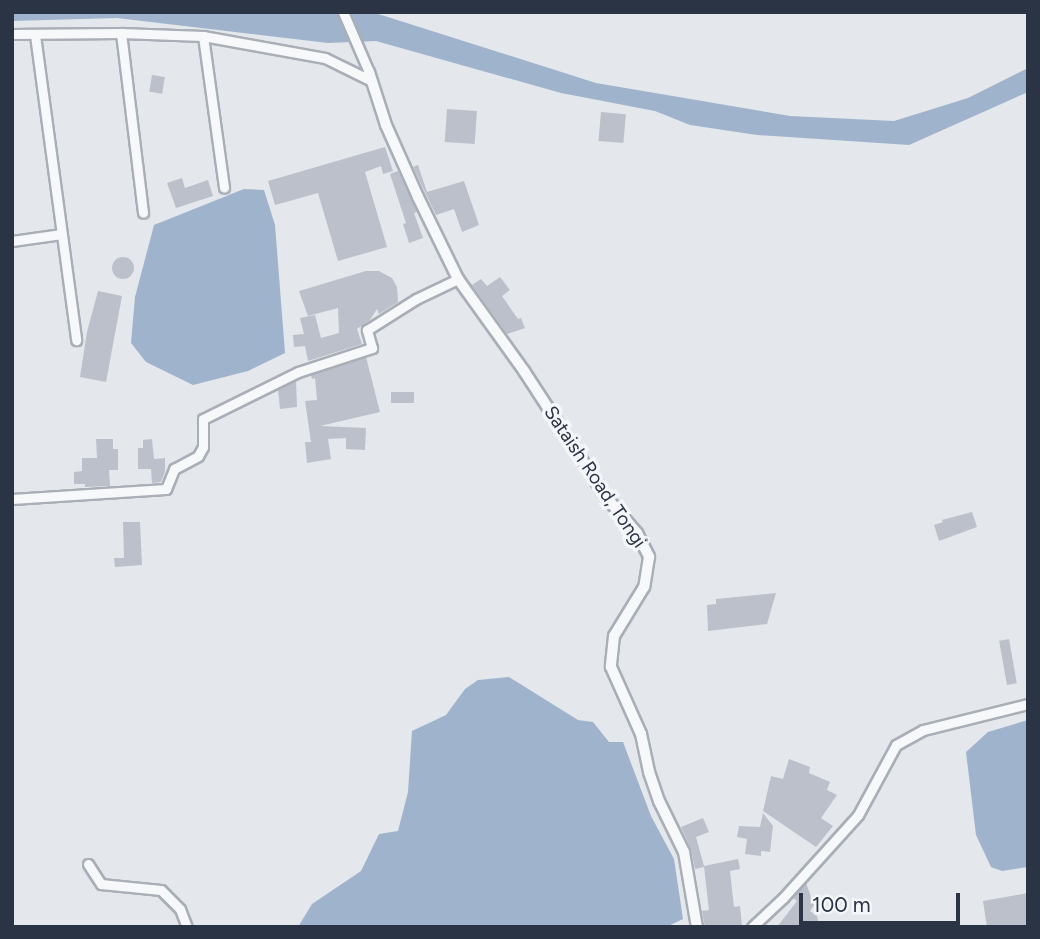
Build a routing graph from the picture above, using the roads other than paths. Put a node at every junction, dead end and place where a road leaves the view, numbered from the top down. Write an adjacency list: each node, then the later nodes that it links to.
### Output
1 (344, 12): 6 (street)
2 (121, 33): 4 (street); 5 (street); 8 (street)
3 (12, 34): 4 (street)
4 (35, 35): 9 (street)
5 (203, 36): 6 (street); 7 (street)
6 (370, 77): 11 (street, Sataish Road, Tongi)
7 (224, 188)
8 (144, 213)
9 (62, 234): 10 (street); 12 (street)
10 (12, 241)
11 (458, 279): 13 (street); 17 (street, Sataish Road, Tongi)
12 (76, 340)
13 (12, 499)
14 (1028, 704): 18 (street)
15 (88, 864): 16 (street)
16 (187, 927)
17 (697, 927)
18 (752, 927)

